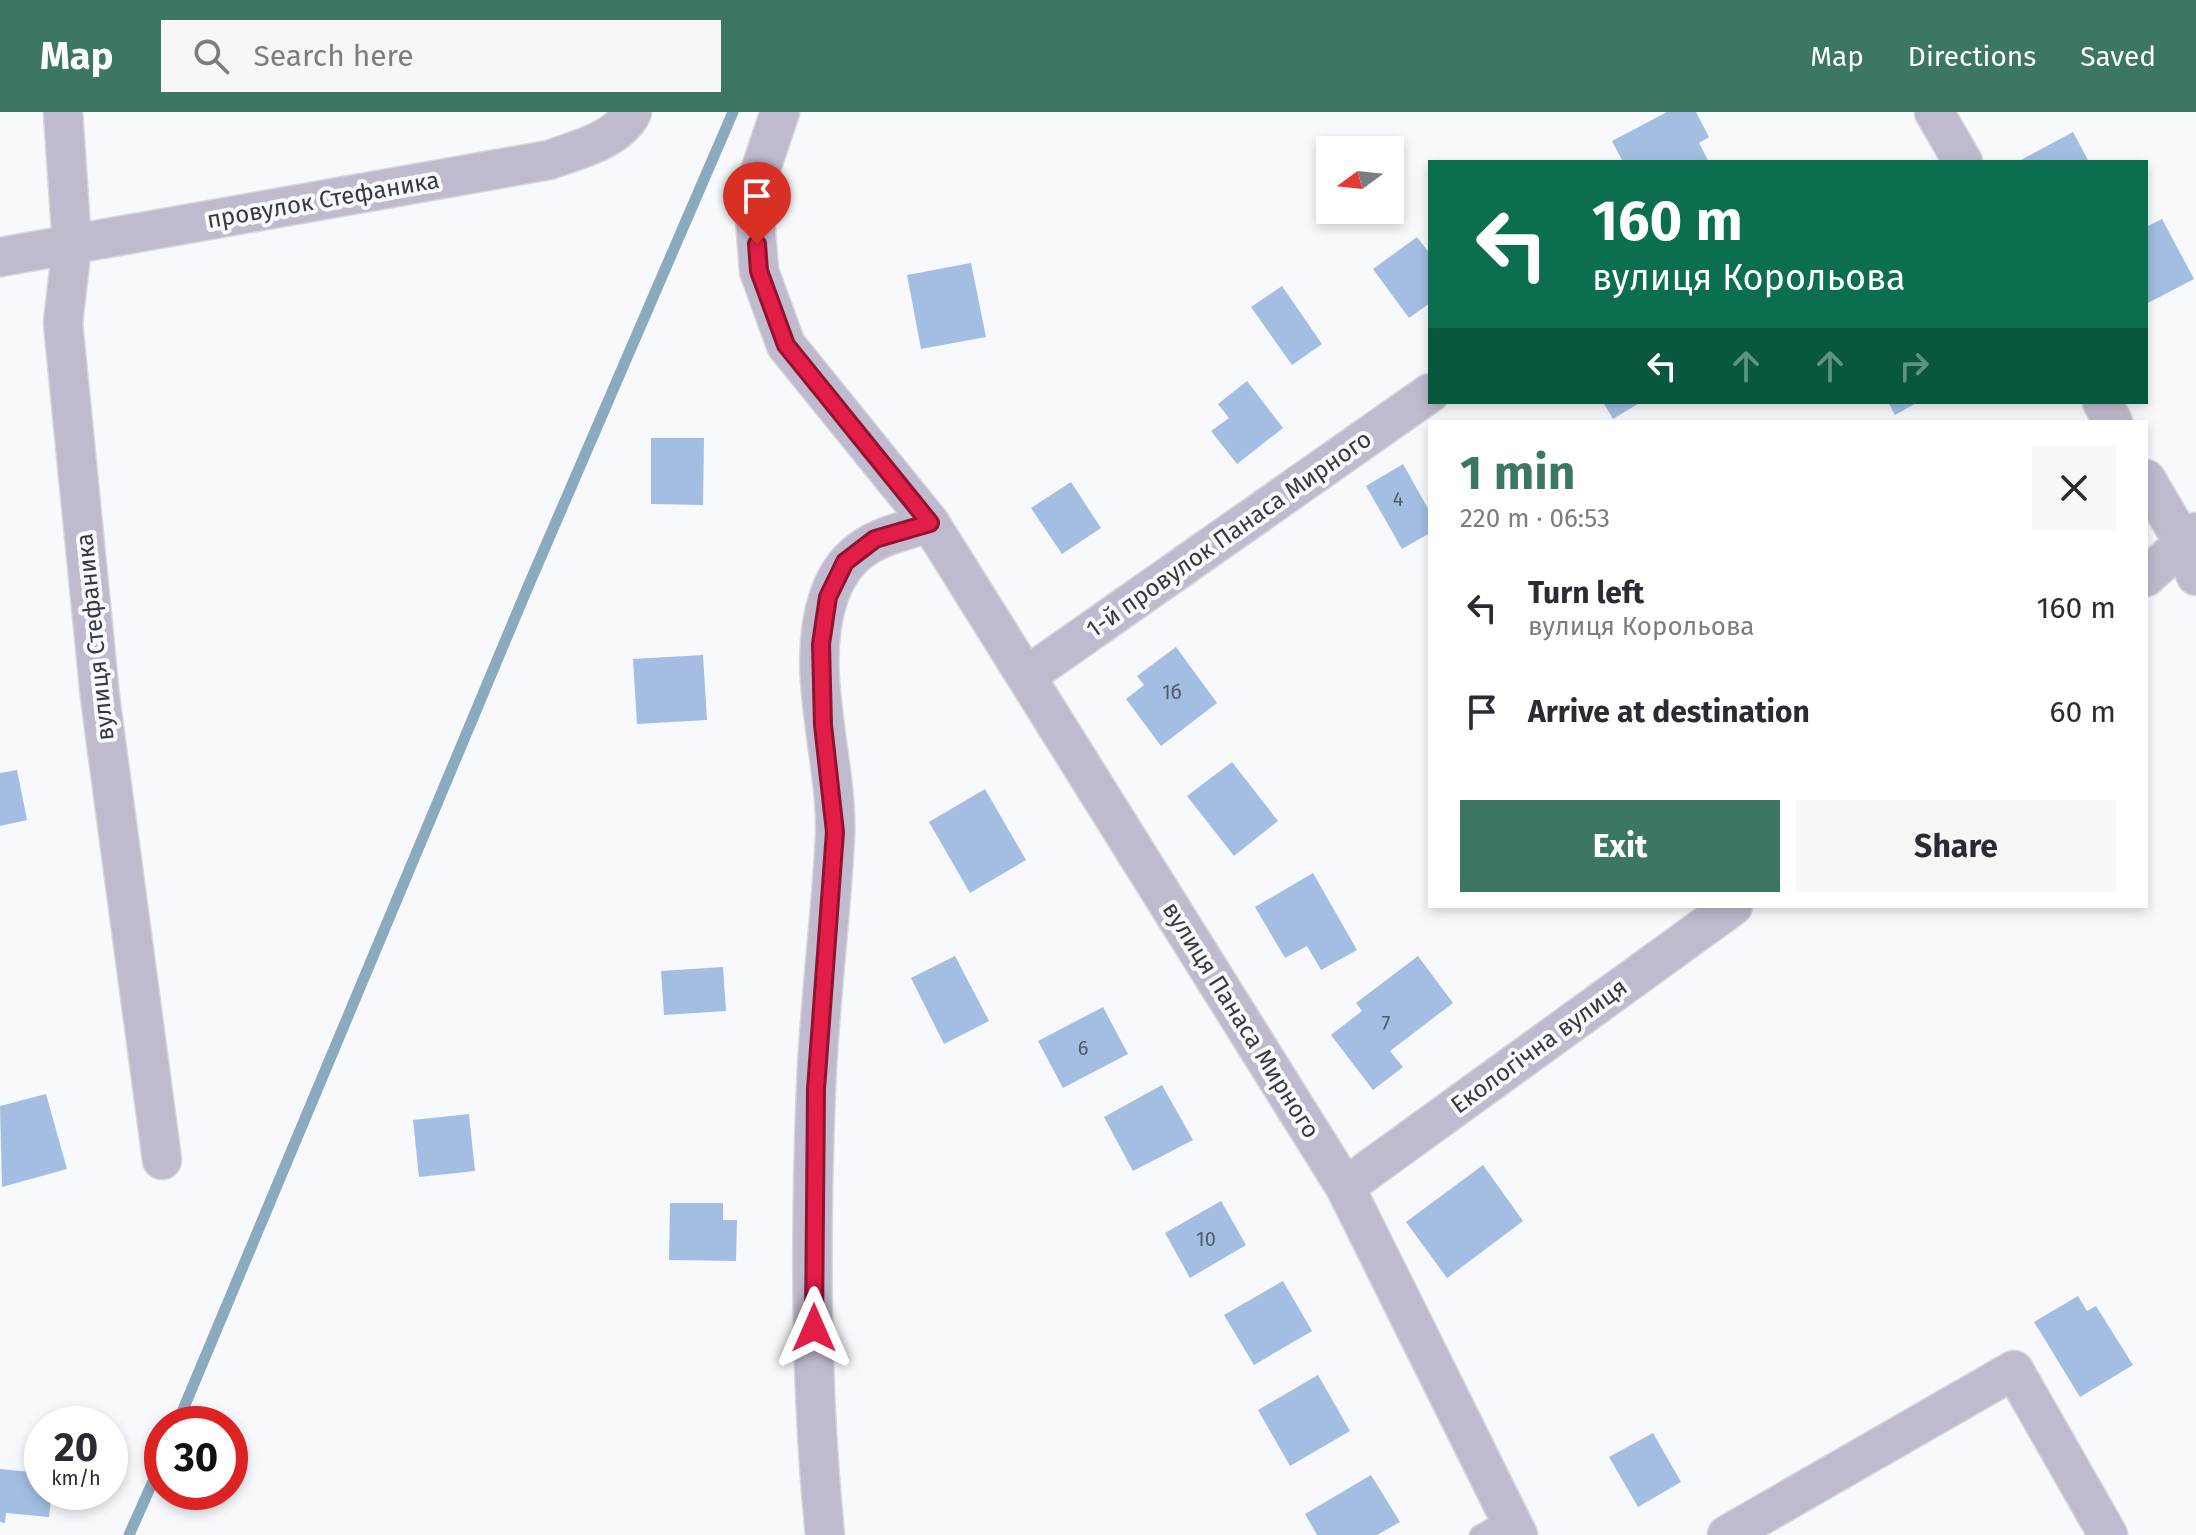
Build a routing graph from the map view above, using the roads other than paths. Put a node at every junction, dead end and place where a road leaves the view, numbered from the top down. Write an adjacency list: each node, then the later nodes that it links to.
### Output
1 (63, 112): 6 (street, вулиця Стефаника)
2 (632, 112): 6 (street, провулок Стефаника)
3 (780, 112): 10 (street, вулиця Панаса Мирного)
4 (1934, 112): 5 (street)
5 (1962, 160)
6 (72, 245): 7 (street, провулок Стефаника); 15 (street, вулиця Стефаника)
7 (0, 257)
8 (1428, 394): 13 (street, 1-й провулок Панаса Мирного)
9 (2148, 482): 11 (street)
10 (930, 523): 13 (street, вулиця Панаса Мирного); 18 (street)
11 (2192, 550): 12 (street)
12 (2148, 576)
13 (1028, 675): 16 (street, вулиця Панаса Мирного)
14 (1730, 908): 16 (street, Екологічна вулиця)
15 (162, 1160)
16 (1345, 1187): 17 (street, вулиця Панаса Мирного)
17 (1502, 1530)
18 (825, 1535)
19 (1727, 1535): 20 (street)
20 (2108, 1535)

